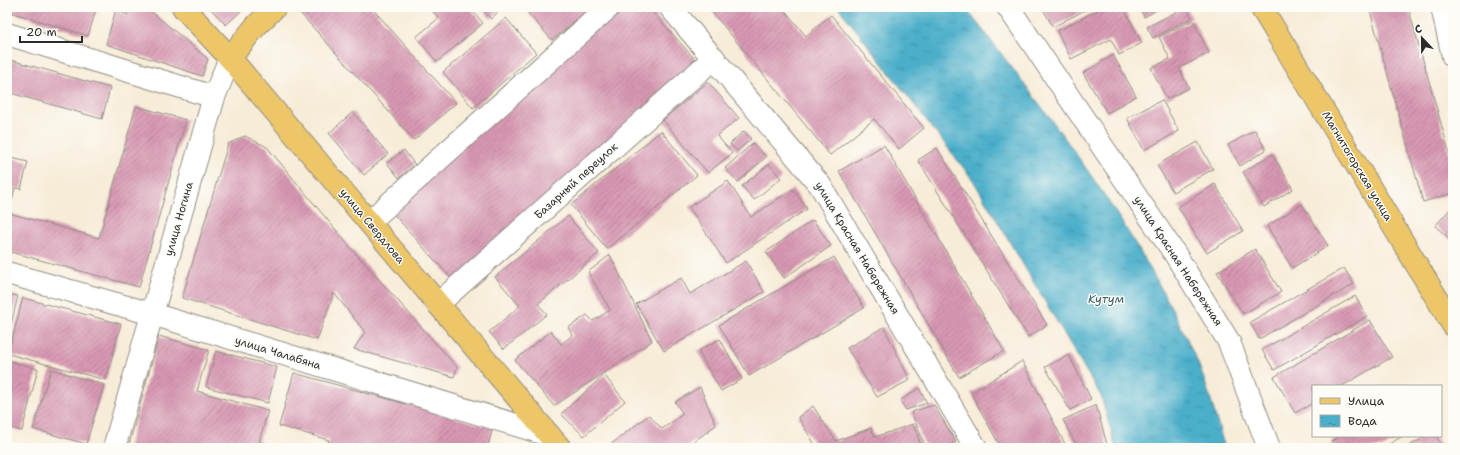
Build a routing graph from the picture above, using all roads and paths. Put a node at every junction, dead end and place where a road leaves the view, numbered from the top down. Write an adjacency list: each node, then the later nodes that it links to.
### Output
1 (182, 7): 10 (main road, улица Свердлова)
2 (275, 7): 10 (main road, улица Ногина)
3 (609, 7): 13 (street)
4 (670, 7): 11 (street, улица Красная Набережная)
5 (1008, 7): 21 (street, улица Красная Набережная)
6 (1261, 7): 17 (main road, Магнитогорская улица)
7 (1442, 7): 9 (street)
8 (7, 34): 12 (street)
9 (1452, 51)
10 (230, 58): 12 (street, улица Ногина); 13 (main road, улица Свердлова)
11 (714, 58): 15 (street, Базарный переулок); 20 (street, улица Красная Набережная)
12 (214, 98): 16 (street, улица Ногина)
13 (369, 222): 15 (main road, улица Свердлова)
14 (7, 274): 16 (street, улица Чалабяна)
15 (438, 304): 18 (main road, улица Свердлова)
16 (152, 314): 18 (street, улица Чалабяна); 19 (street, улица Ногина)
17 (1453, 325)
18 (554, 442)
19 (114, 448)
20 (976, 448)
21 (1269, 448)

